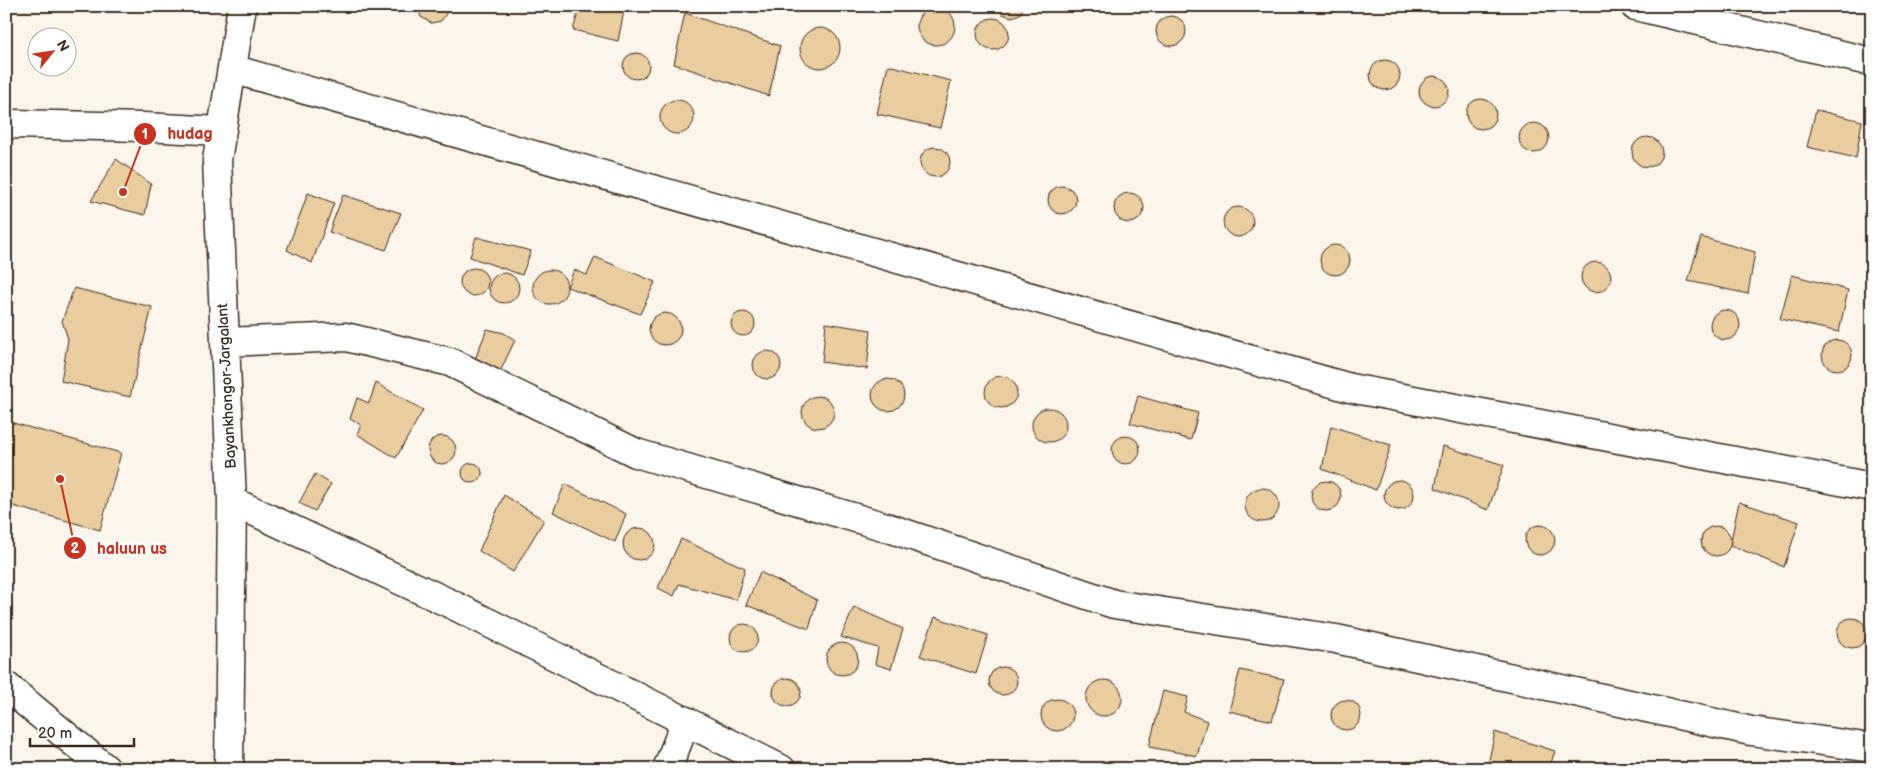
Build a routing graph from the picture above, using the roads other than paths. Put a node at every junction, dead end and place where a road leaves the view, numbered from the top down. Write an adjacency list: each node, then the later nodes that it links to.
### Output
1 (242, 6): 4 (street, Bayankhongor-Jargalant)
2 (1636, 6): 3 (street)
3 (1872, 62)
4 (232, 69): 6 (street, Bayankhongor-Jargalant); 8 (street)
5 (6, 126): 6 (street)
6 (222, 131): 7 (street, Bayankhongor-Jargalant)
7 (225, 342): 9 (street, Bayankhongor-Jargalant); 12 (street)
8 (1872, 486)
9 (232, 501): 11 (street); 14 (street, Bayankhongor-Jargalant)
10 (6, 686): 13 (street)
11 (686, 722): 15 (street); 16 (street)
12 (1872, 748)
13 (106, 769)
14 (229, 769)
15 (667, 769)
16 (781, 769)

